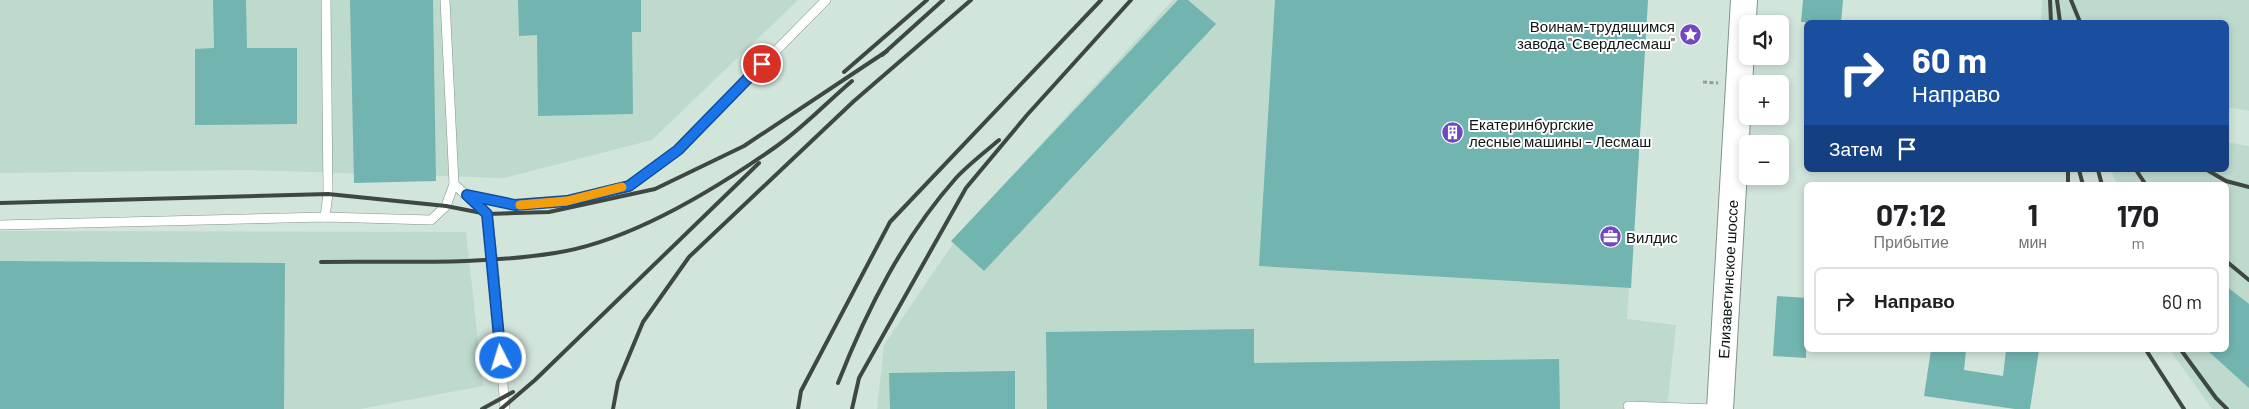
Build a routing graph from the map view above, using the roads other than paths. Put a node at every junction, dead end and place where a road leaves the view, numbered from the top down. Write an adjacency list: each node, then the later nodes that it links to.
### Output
1 (326, 0): 7 (lane)
2 (445, 0): 5 (lane)
3 (826, 0): 6 (lane)
4 (1744, 0): 12 (main road, Елизаветинское шоссе)
5 (454, 184): 6 (lane); 7 (lane)
6 (467, 195): 10 (lane)
7 (325, 217): 8 (lane)
8 (0, 225)
9 (1628, 406): 11 (lane)
10 (506, 409)
11 (1714, 409)
12 (1720, 409)

